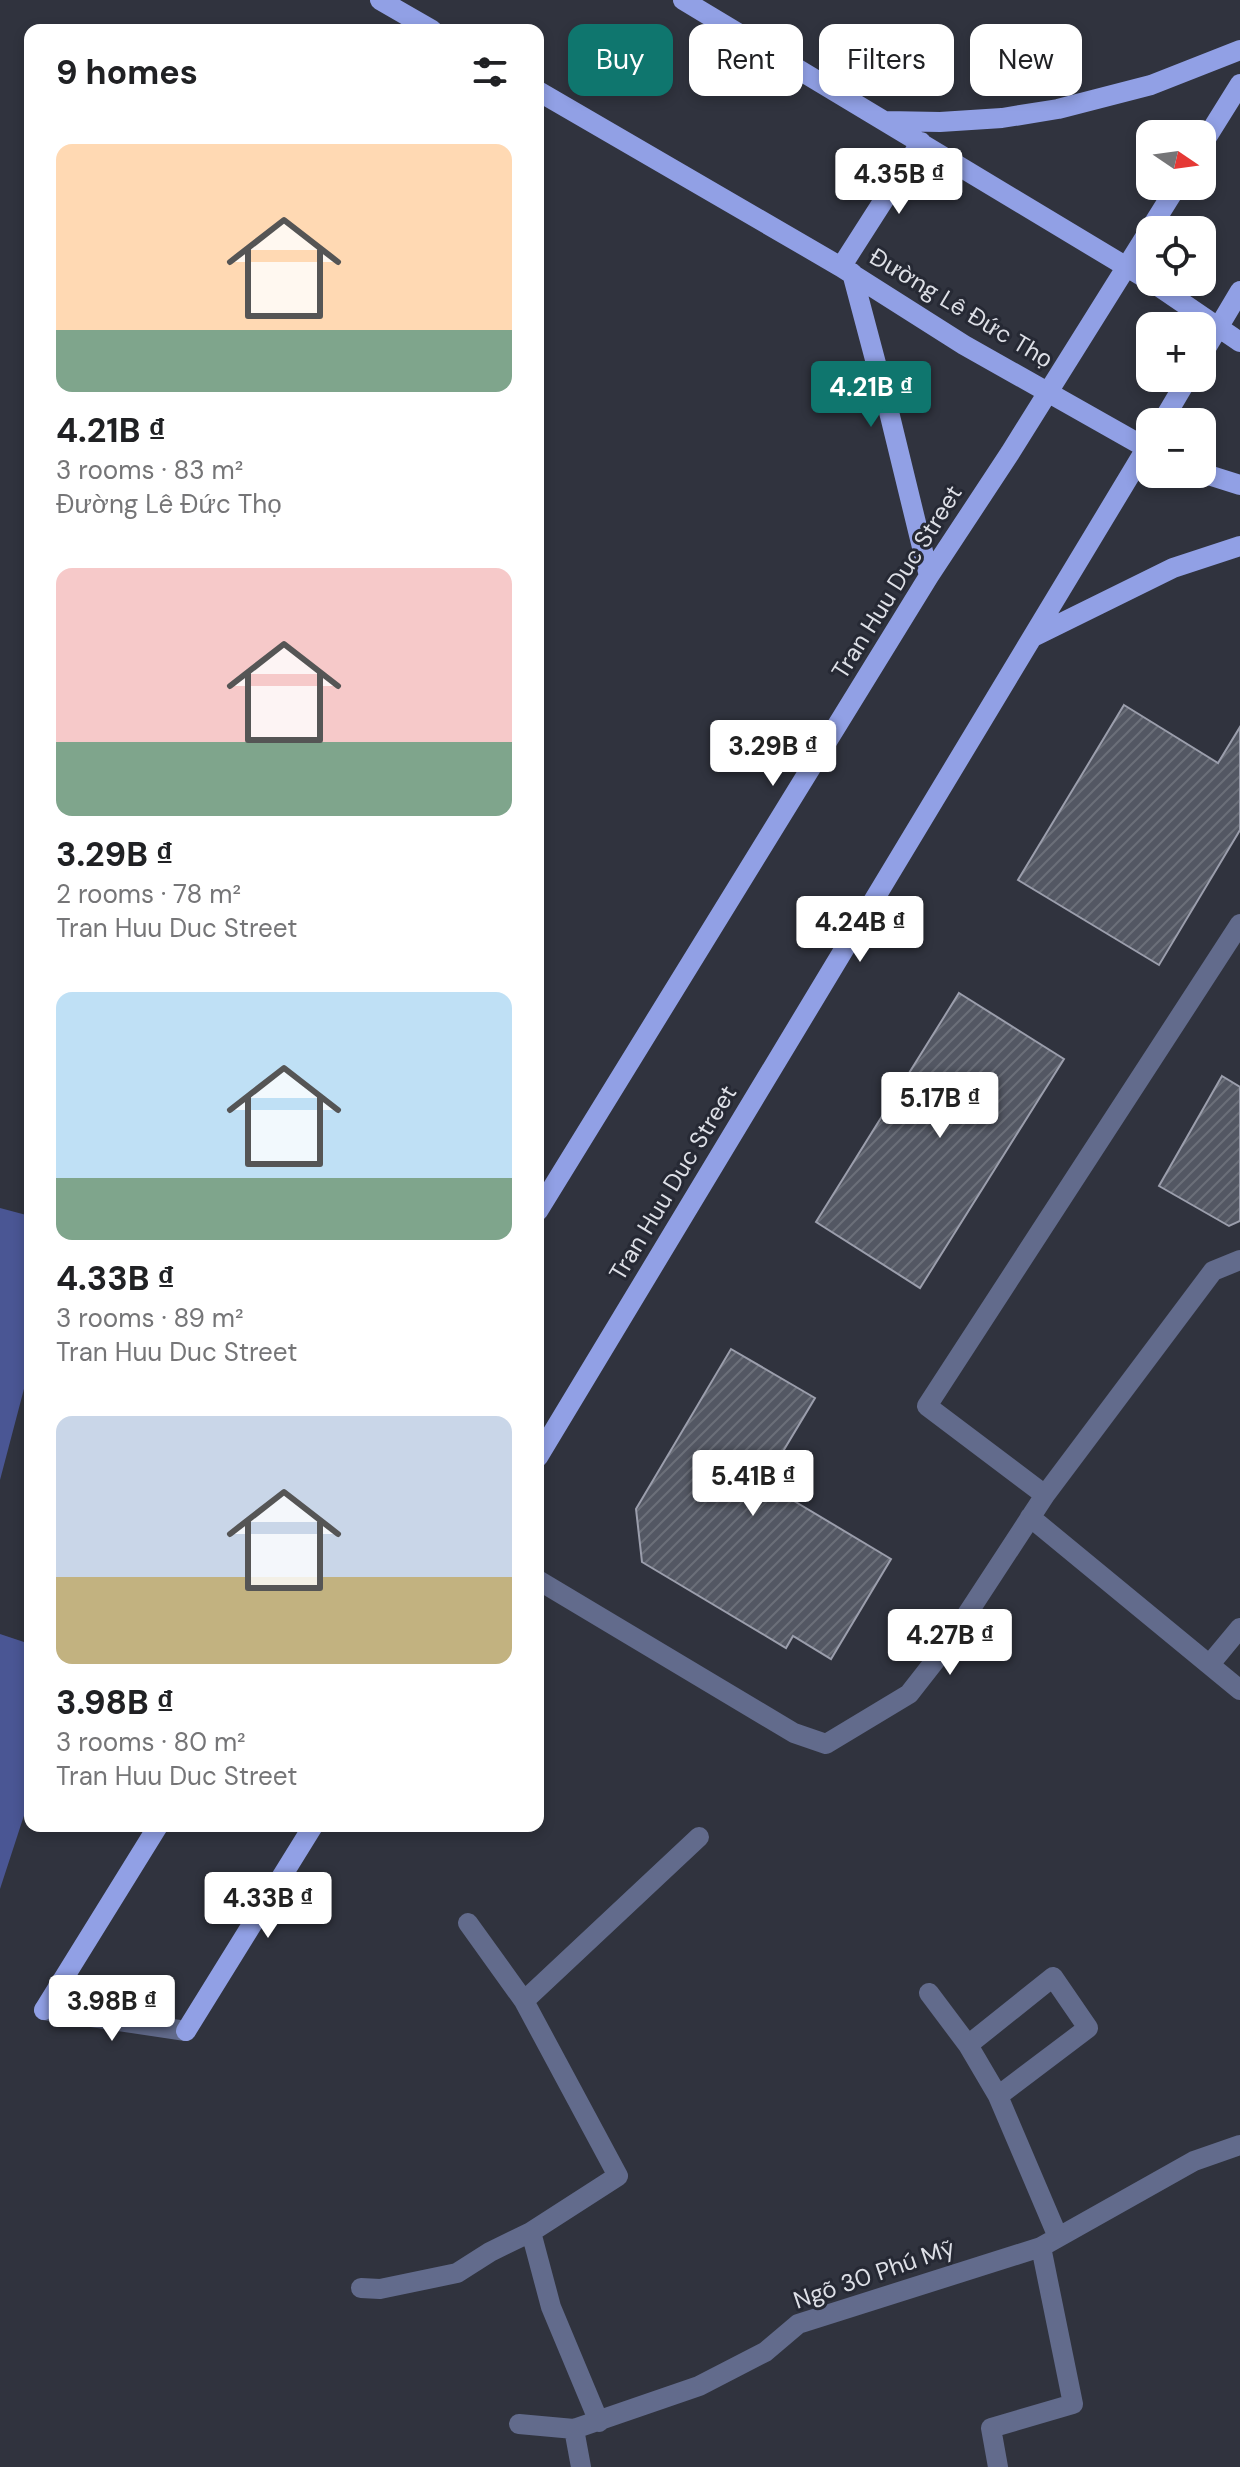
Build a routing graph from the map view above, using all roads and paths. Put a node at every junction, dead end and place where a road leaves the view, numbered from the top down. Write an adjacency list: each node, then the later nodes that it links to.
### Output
1 (380, 0): 3 (main road)
2 (683, 0): 7 (main road)
3 (422, 24)
4 (1240, 50): 7 (main road)
5 (1240, 84): 8 (main road)
6 (544, 94): 12 (main road, Đường Lê Đức Thọ)
7 (886, 121): 9 (main road)
8 (1216, 123)
9 (921, 142): 11 (main road); 12 (main road)
10 (1168, 200): 11 (main road, Tran Huu Duc Street)
11 (1128, 266): 13 (main road); 19 (main road, Tran Huu Duc Street)
12 (846, 270): 19 (main road, Đường Lê Đức Thọ); 25 (main road)
13 (1136, 271)
14 (1240, 291): 16 (main road)
15 (1173, 296): 16 (main road)
16 (1219, 327): 17 (main road); 18 (main road)
17 (1216, 332)
18 (1240, 342)
19 (1049, 391): 20 (main road, Đường Lê Đức Thọ); 25 (main road, Tran Huu Duc Street)
20 (1136, 440)
21 (1136, 468): 26 (main road, Tran Huu Duc Street)
22 (1216, 477): 23 (main road)
23 (1240, 485)
24 (1240, 546): 26 (main road)
25 (929, 576): 28 (main road, Tran Huu Duc Street)
26 (1033, 637): 30 (main road, Tran Huu Duc Street)
27 (1240, 924): 31 (street)
28 (544, 1201)
29 (1240, 1260): 31 (street)
30 (544, 1447)
31 (1045, 1495): 32 (street)
32 (1030, 1517): 33 (street); 35 (street)
33 (544, 1584)
34 (1240, 1628): 35 (street)
35 (1210, 1664): 36 (street)
36 (1240, 1690)
37 (154, 1832): 43 (main road)
38 (309, 1832): 44 (main road)
39 (699, 1837): 42 (street)
40 (468, 1923): 42 (street)
41 (929, 1993): 45 (street)
42 (524, 2001): 48 (street)
43 (44, 2010): 44 (street)
44 (186, 2031)
45 (968, 2045): 46 (street); 46 (street)
46 (998, 2096): 49 (street)
47 (1240, 2145): 49 (street, Ngõ 30 Phú Mỹ)
48 (531, 2232): 50 (street); 51 (street)
49 (1049, 2242): 51 (street, Ngõ 30 Phú Mỹ); 55 (street)
50 (361, 2288)
51 (599, 2422): 53 (street, Ngõ 30 Phú Mỹ)
52 (519, 2424): 53 (street, Ngõ 30 Phú Mỹ)
53 (574, 2429): 54 (street)
54 (581, 2467)
55 (998, 2467)

